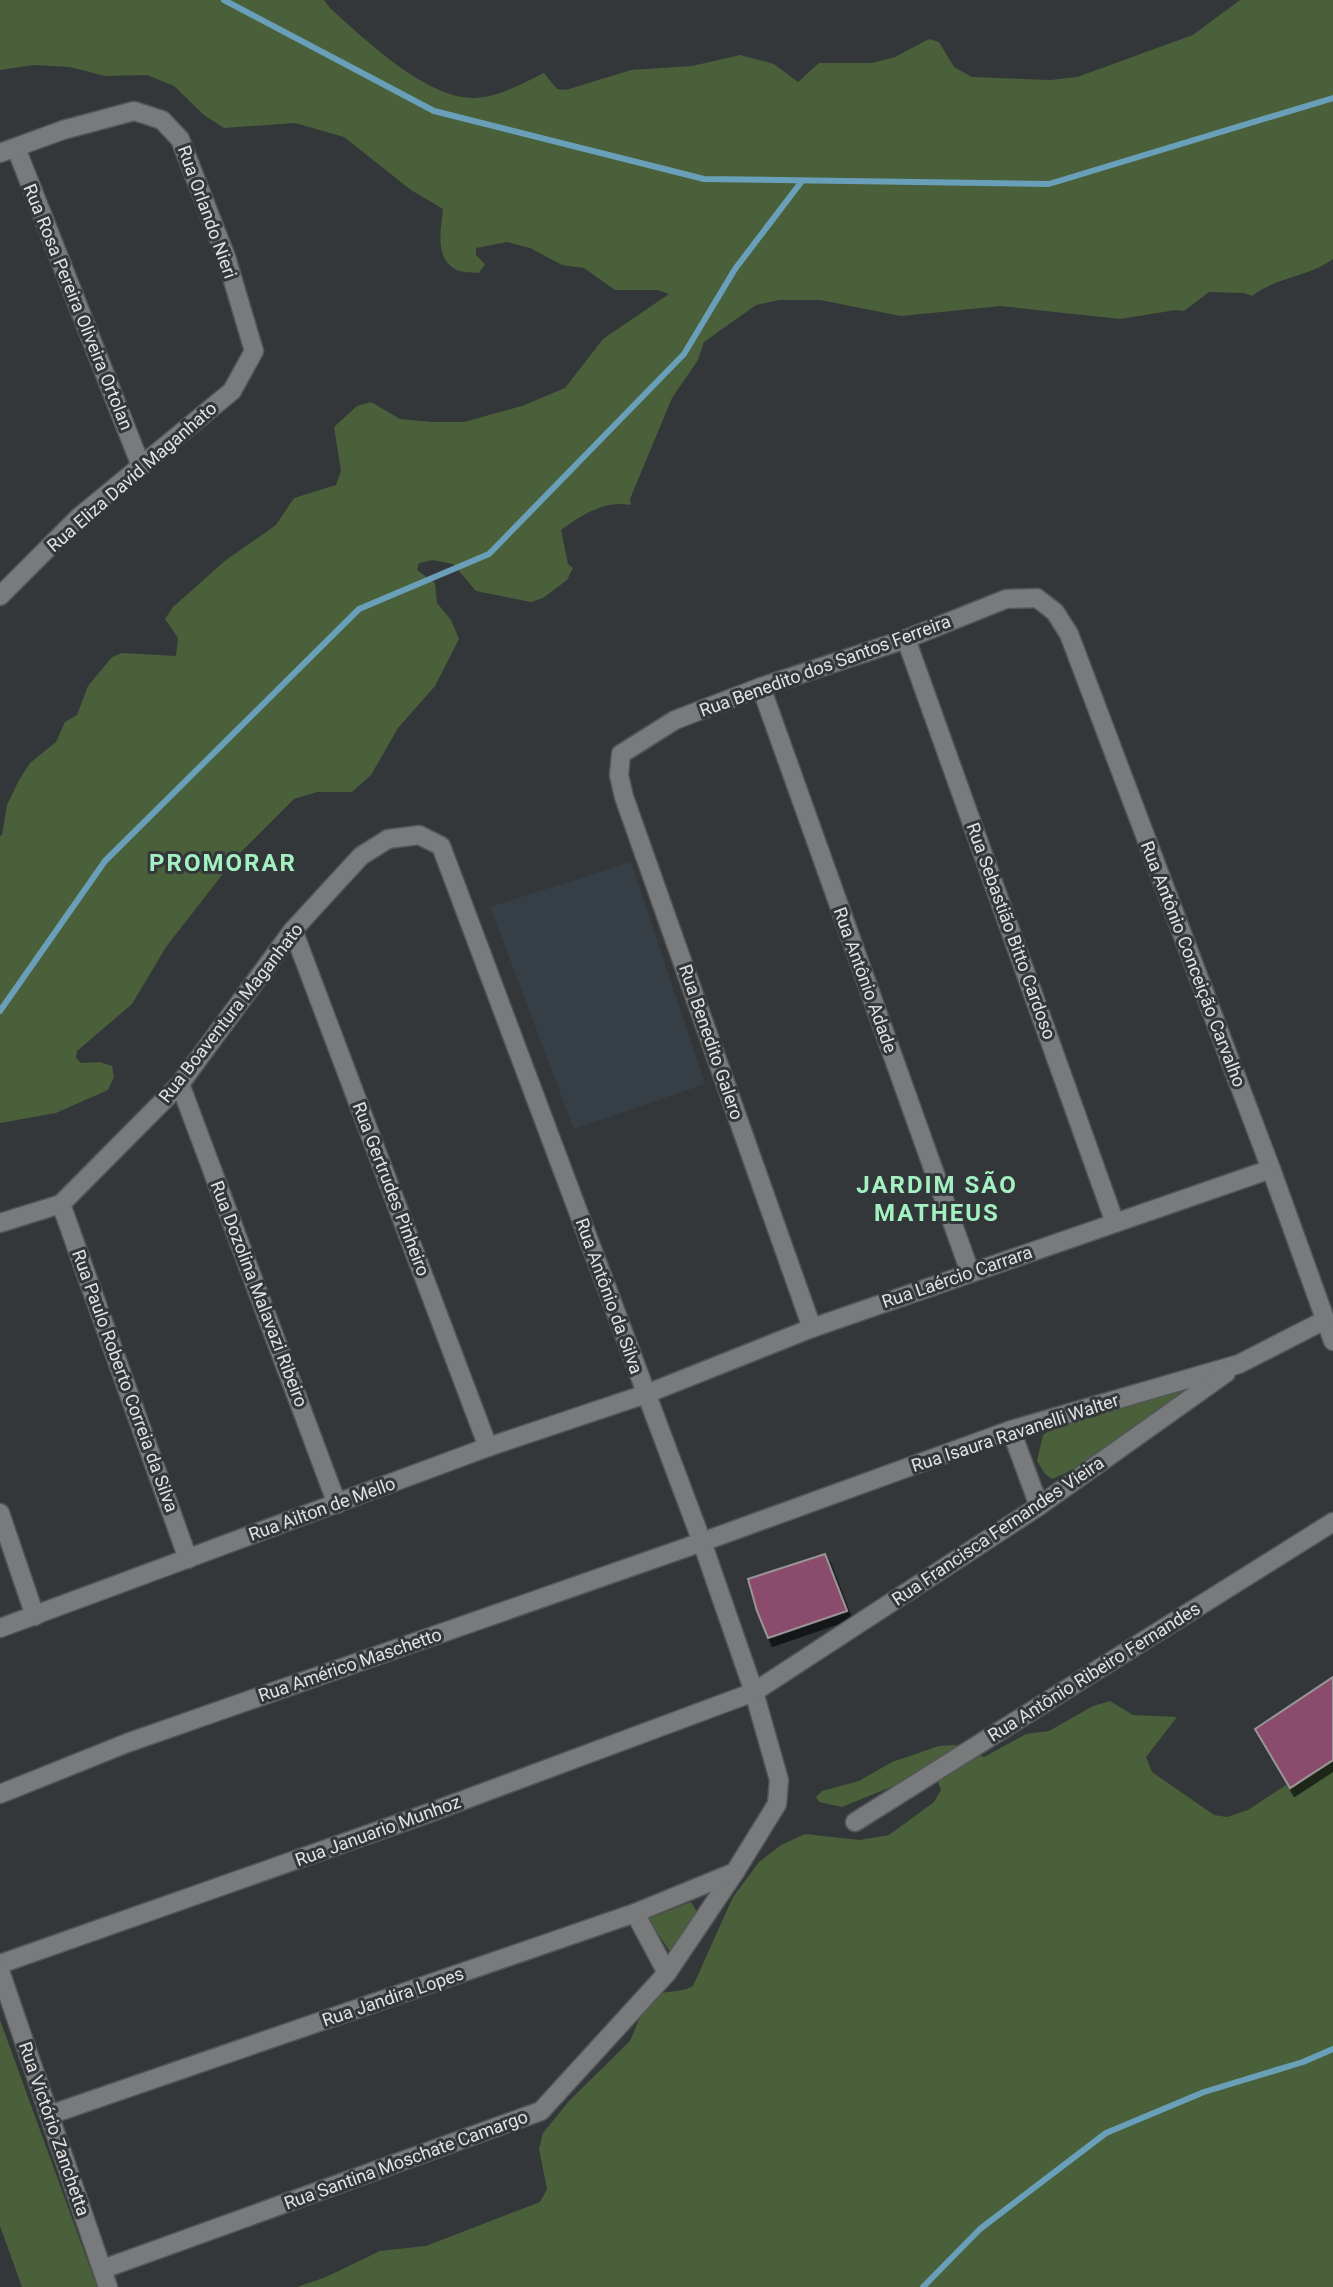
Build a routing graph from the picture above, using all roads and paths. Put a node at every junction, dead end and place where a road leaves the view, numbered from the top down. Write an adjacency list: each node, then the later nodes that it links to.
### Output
1 (8, 150): 2 (street, Rua Orlando Nieri); 3 (street, Rua Rosa Pereira Oliveira Ortolan)
2 (254, 351): 3 (street, Rua Eliza David Maganhato)
3 (141, 466): 4 (street, Rua Eliza David Maganhato)
4 (0, 596)
5 (1037, 598): 6 (street, Rua Benedito dos Santos Ferreira); 12 (street, Rua Antônio Conceição Carvalho)
6 (906, 639): 7 (street, Rua Benedito dos Santos Ferreira); 15 (street, Rua Sebastião Bitto Cardoso)
7 (761, 687): 8 (street, Rua Benedito dos Santos Ferreira); 16 (street, Rua Antônio Adade)
8 (621, 754): 18 (street, Rua Benedito Galero)
9 (388, 839): 10 (street, Rua Boaventura Maganhato); 21 (street, Rua Antônio da Silva)
10 (293, 930): 11 (street, Rua Boaventura Maganhato); 23 (street, Rua Gertrudes Pinheiro)
11 (180, 1084): 13 (street, Rua Boaventura Maganhato); 24 (street, Rua Dozolina Malavazi Ribeiro)
12 (1271, 1169): 15 (street, Rua Laércio Carrara); 17 (street, Rua Antônio Conceição Carvalho)
13 (61, 1204): 14 (street, Rua Boaventura Maganhato); 29 (street, Rua Paulo Roberto Correia da Silva)
14 (0, 1223)
15 (1115, 1223): 16 (street, Rua Laércio Carrara)
16 (970, 1272): 18 (street, Rua Laércio Carrara)
17 (1325, 1320): 19 (street, Rua Antônio Conceição Carvalho); 20 (street, Rua Isaura Ravanelli Walter)
18 (812, 1328): 21 (street, Rua Laércio Carrara)
19 (1333, 1341)
20 (1239, 1364): 22 (street, Rua Isaura Ravanelli Walter); 25 (street, Rua Francisca Fernandes Vieira)
21 (646, 1394): 23 (street, Rua Ailton de Mello); 28 (street, Rua Antônio da Silva)
22 (1011, 1430): 25 (street); 28 (street, Rua Isaura Ravanelli Walter)
23 (488, 1447): 24 (street, Rua Ailton de Mello)
24 (337, 1504): 29 (street, Rua Ailton de Mello)
25 (1039, 1506): 32 (street, Rua Francisca Fernandes Vieira)
26 (0, 1513): 30 (street)
27 (1333, 1522): 35 (street, Rua Antônio Ribeiro Fernandes)
28 (702, 1542): 32 (street, Rua Antônio da Silva); 33 (street, Rua Américo Maschetto)
29 (188, 1559): 30 (street, Rua Ailton de Mello)
30 (35, 1616): 31 (street, Rua Ailton de Mello)
31 (0, 1628)
32 (754, 1692): 34 (street, Rua Antônio da Silva); 38 (street, Rua Januario Munhoz)
33 (0, 1794)
34 (777, 1804): 36 (street, Rua Santina Moschate Camargo)
35 (855, 1822)
36 (734, 1872): 37 (street, Rua Jandira Lopes); 40 (street, Rua Santina Moschate Camargo)
37 (635, 1913): 40 (street); 41 (street, Rua Jandira Lopes)
38 (0, 1964)
39 (0, 1971): 41 (street, Rua Victório Zanchetta)
40 (667, 1973): 42 (street, Rua Santina Moschate Camargo)
41 (49, 2115): 42 (street, Rua Victório Zanchetta)
42 (103, 2269): 43 (street, Rua Victório Zanchetta)
43 (108, 2287)

